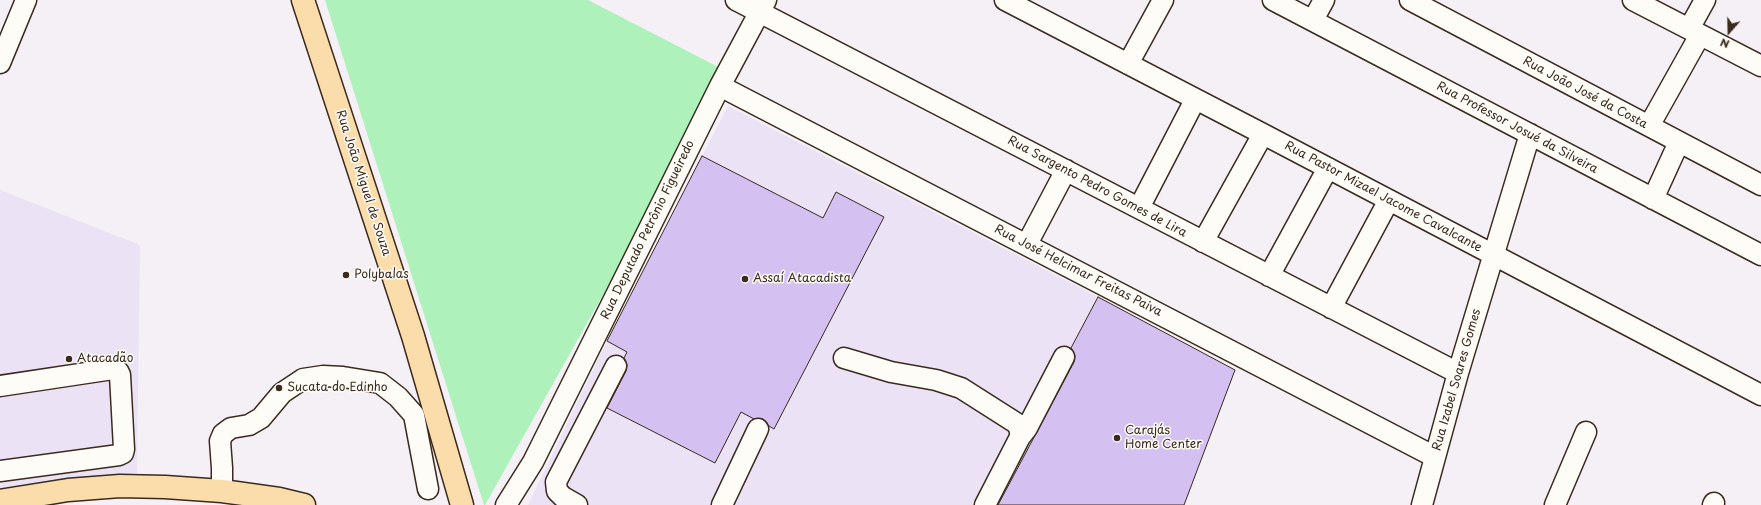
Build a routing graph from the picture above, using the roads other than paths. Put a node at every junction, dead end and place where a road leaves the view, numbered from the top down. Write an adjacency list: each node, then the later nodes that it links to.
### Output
1 (26, 0): 14 (street)
2 (303, 0): 51 (main road, Rua João Miguel de Souza)
3 (736, 0): 11 (street, Rua Sargento Pedro Gomes de Lira)
4 (1005, 0): 15 (street, Rua Pastor Mizael Jacome Cavalcante)
5 (1163, 0): 15 (street)
6 (1273, 0): 12 (street, Rua Professor Josué da Silveira)
7 (1324, 0): 12 (street)
8 (1410, 0): 19 (street, Rua João José da Costa)
9 (1633, 0): 13 (street)
10 (1705, 0): 13 (street)
11 (763, 6): 17 (street, Rua Deputado Petrônio Figueiredo); 24 (street, Rua Sargento Pedro Gomes de Lira)
12 (1313, 20): 21 (street, Rua Professor Josué da Silveira)
13 (1694, 32): 16 (street); 19 (street)
14 (0, 63)
15 (1128, 64): 18 (street, Rua Pastor Mizael Jacome Cavalcante)
16 (1761, 66)
17 (720, 86): 30 (street, Rua José Helcimar Freitas Paiva); 45 (street, Rua Deputado Petrônio Figueiredo)
18 (1195, 100): 20 (street, Rua Pastor Mizael Jacome Cavalcante); 28 (street)
19 (1649, 126): 22 (street, Rua João José da Costa)
20 (1264, 134): 23 (street, Rua Pastor Mizael Jacome Cavalcante); 29 (street)
21 (1530, 134): 26 (street, Rua Professor Josué da Silveira); 31 (street, Rua Izabel Soares Gomes)
22 (1679, 142): 25 (street, Rua João José da Costa); 26 (street)
23 (1328, 168): 27 (street, Rua Pastor Mizael Jacome Cavalcante); 33 (street)
24 (1066, 170): 28 (street, Rua Sargento Pedro Gomes de Lira); 30 (street)
25 (1761, 185)
26 (1653, 199): 32 (street, Rua Professor Josué da Silveira)
27 (1389, 200): 31 (street, Rua Pastor Mizael Jacome Cavalcante); 34 (street)
28 (1139, 208): 29 (street, Rua Sargento Pedro Gomes de Lira)
29 (1203, 242): 33 (street, Rua Sargento Pedro Gomes de Lira)
30 (1027, 244): 44 (street, Rua José Helcimar Freitas Paiva)
31 (1494, 255): 38 (street, Rua Izabel Soares Gomes); 40 (street, Rua Pastor Mizael Jacome Cavalcante)
32 (1761, 255)
33 (1269, 276): 34 (street, Rua Sargento Pedro Gomes de Lira)
34 (1331, 308): 38 (street, Rua Sargento Pedro Gomes de Lira)
35 (1064, 357): 43 (street)
36 (844, 358): 43 (street)
37 (616, 366): 54 (street)
38 (1458, 373): 44 (street, Rua Izabel Soares Gomes)
39 (0, 386): 46 (street)
40 (1761, 395)
41 (758, 429): 55 (street)
42 (1586, 432): 58 (street)
43 (1020, 436): 56 (street)
44 (1435, 457): 57 (street, Rua Izabel Soares Gomes)
45 (533, 462): 52 (street, Rua Deputado Petrônio Figueiredo); 53 (street, Rua Deputado Petrônio Figueiredo)
46 (0, 471)
47 (428, 489): 48 (street)
48 (222, 490): 49 (main road); 50 (main road)
49 (0, 501)
50 (304, 505)
51 (462, 505)
52 (506, 505)
53 (518, 505)
54 (577, 505)
55 (722, 505)
56 (985, 505)
57 (1422, 505)
58 (1555, 505)

